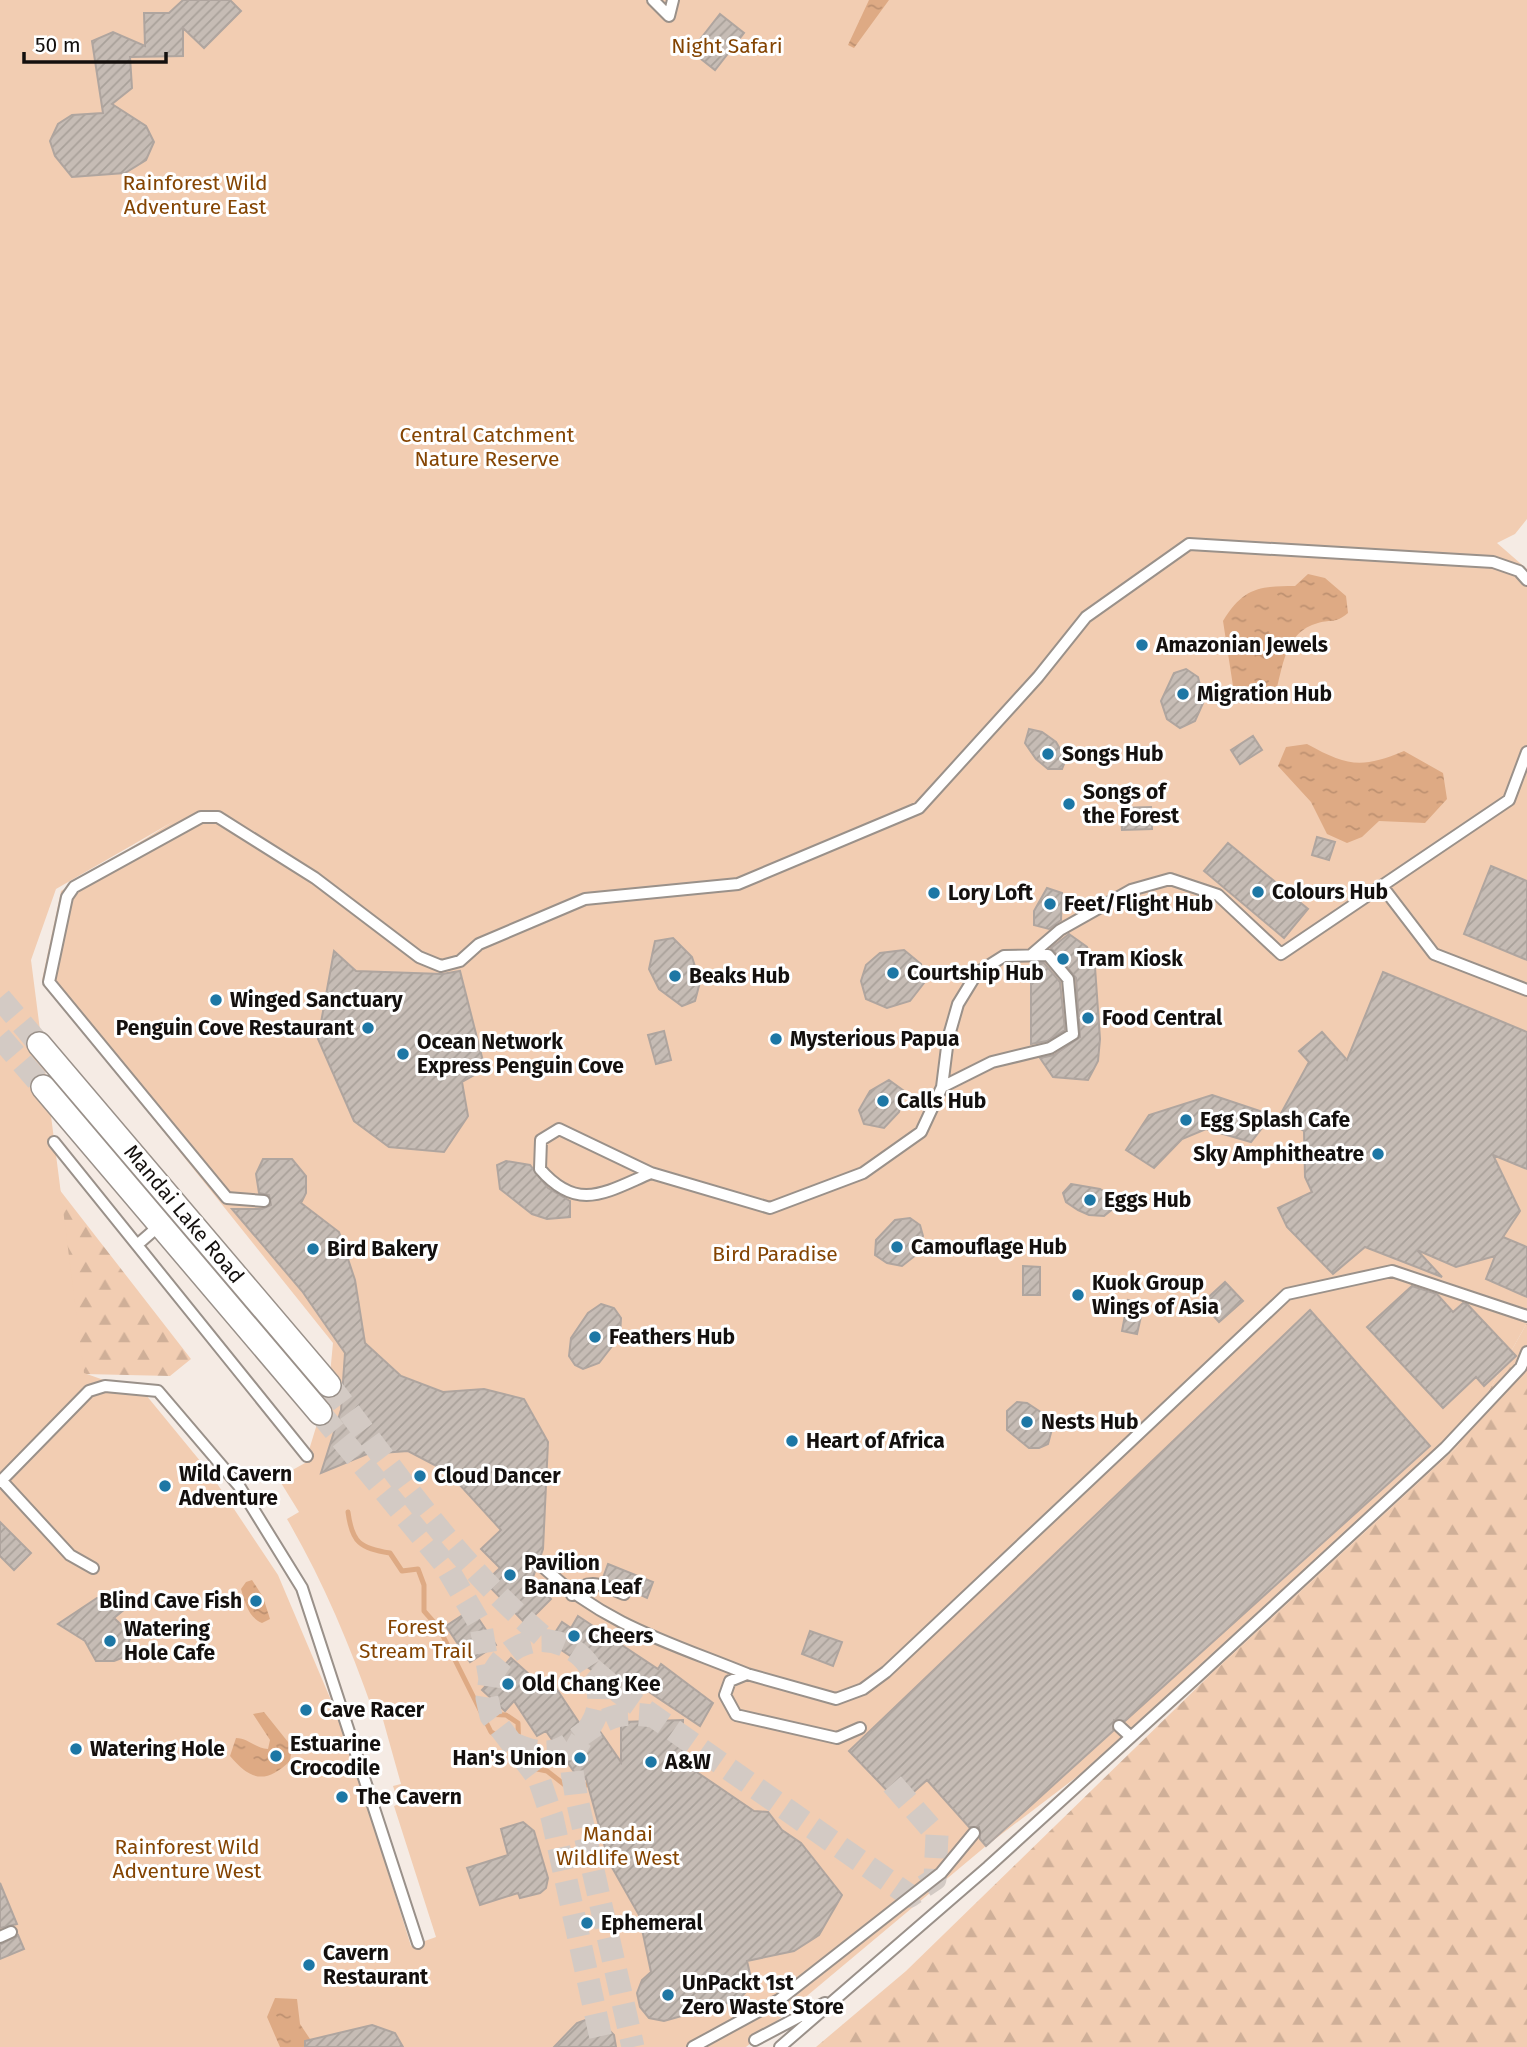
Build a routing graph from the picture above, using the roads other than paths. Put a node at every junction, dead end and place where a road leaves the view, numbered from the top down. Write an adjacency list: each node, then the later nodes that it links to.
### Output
1 (653, 0): 2 (lane)
2 (673, 0)
3 (1527, 580): 13 (lane)
4 (1527, 752): 5 (lane)
5 (1382, 886): 6 (lane); 7 (lane)
6 (1031, 955): 10 (lane); 10 (lane)
7 (1527, 990)
8 (39, 1044): 18 (street, Mandai Lake Road)
9 (43, 1087): 14 (street, Mandai Lake Road)
10 (942, 1087): 12 (lane)
11 (54, 1142): 15 (lane)
12 (651, 1173): 12 (lane)
13 (264, 1201)
14 (160, 1225): 15 (lane); 19 (street, Mandai Lake Road)
15 (137, 1245): 20 (lane)
16 (1527, 1316): 26 (lane)
17 (1527, 1352): 29 (lane)
18 (329, 1385)
19 (320, 1413)
20 (307, 1456)
21 (1, 1481): 22 (lane); 33 (lane)
22 (93, 1568)
23 (544, 1568): 25 (lane)
24 (624, 1594): 25 (lane)
25 (572, 1595): 26 (lane)
26 (747, 1674): 28 (lane)
27 (1119, 1726): 29 (lane)
28 (860, 1728)
29 (1131, 1738): 34 (lane)
30 (974, 1833): 37 (lane)
31 (11, 1933): 32 (lane)
32 (0, 1937)
33 (418, 1943)
34 (834, 1999): 35 (lane); 36 (lane); 38 (lane)
35 (788, 2014)
36 (755, 2040)
37 (692, 2047)
38 (780, 2047)

